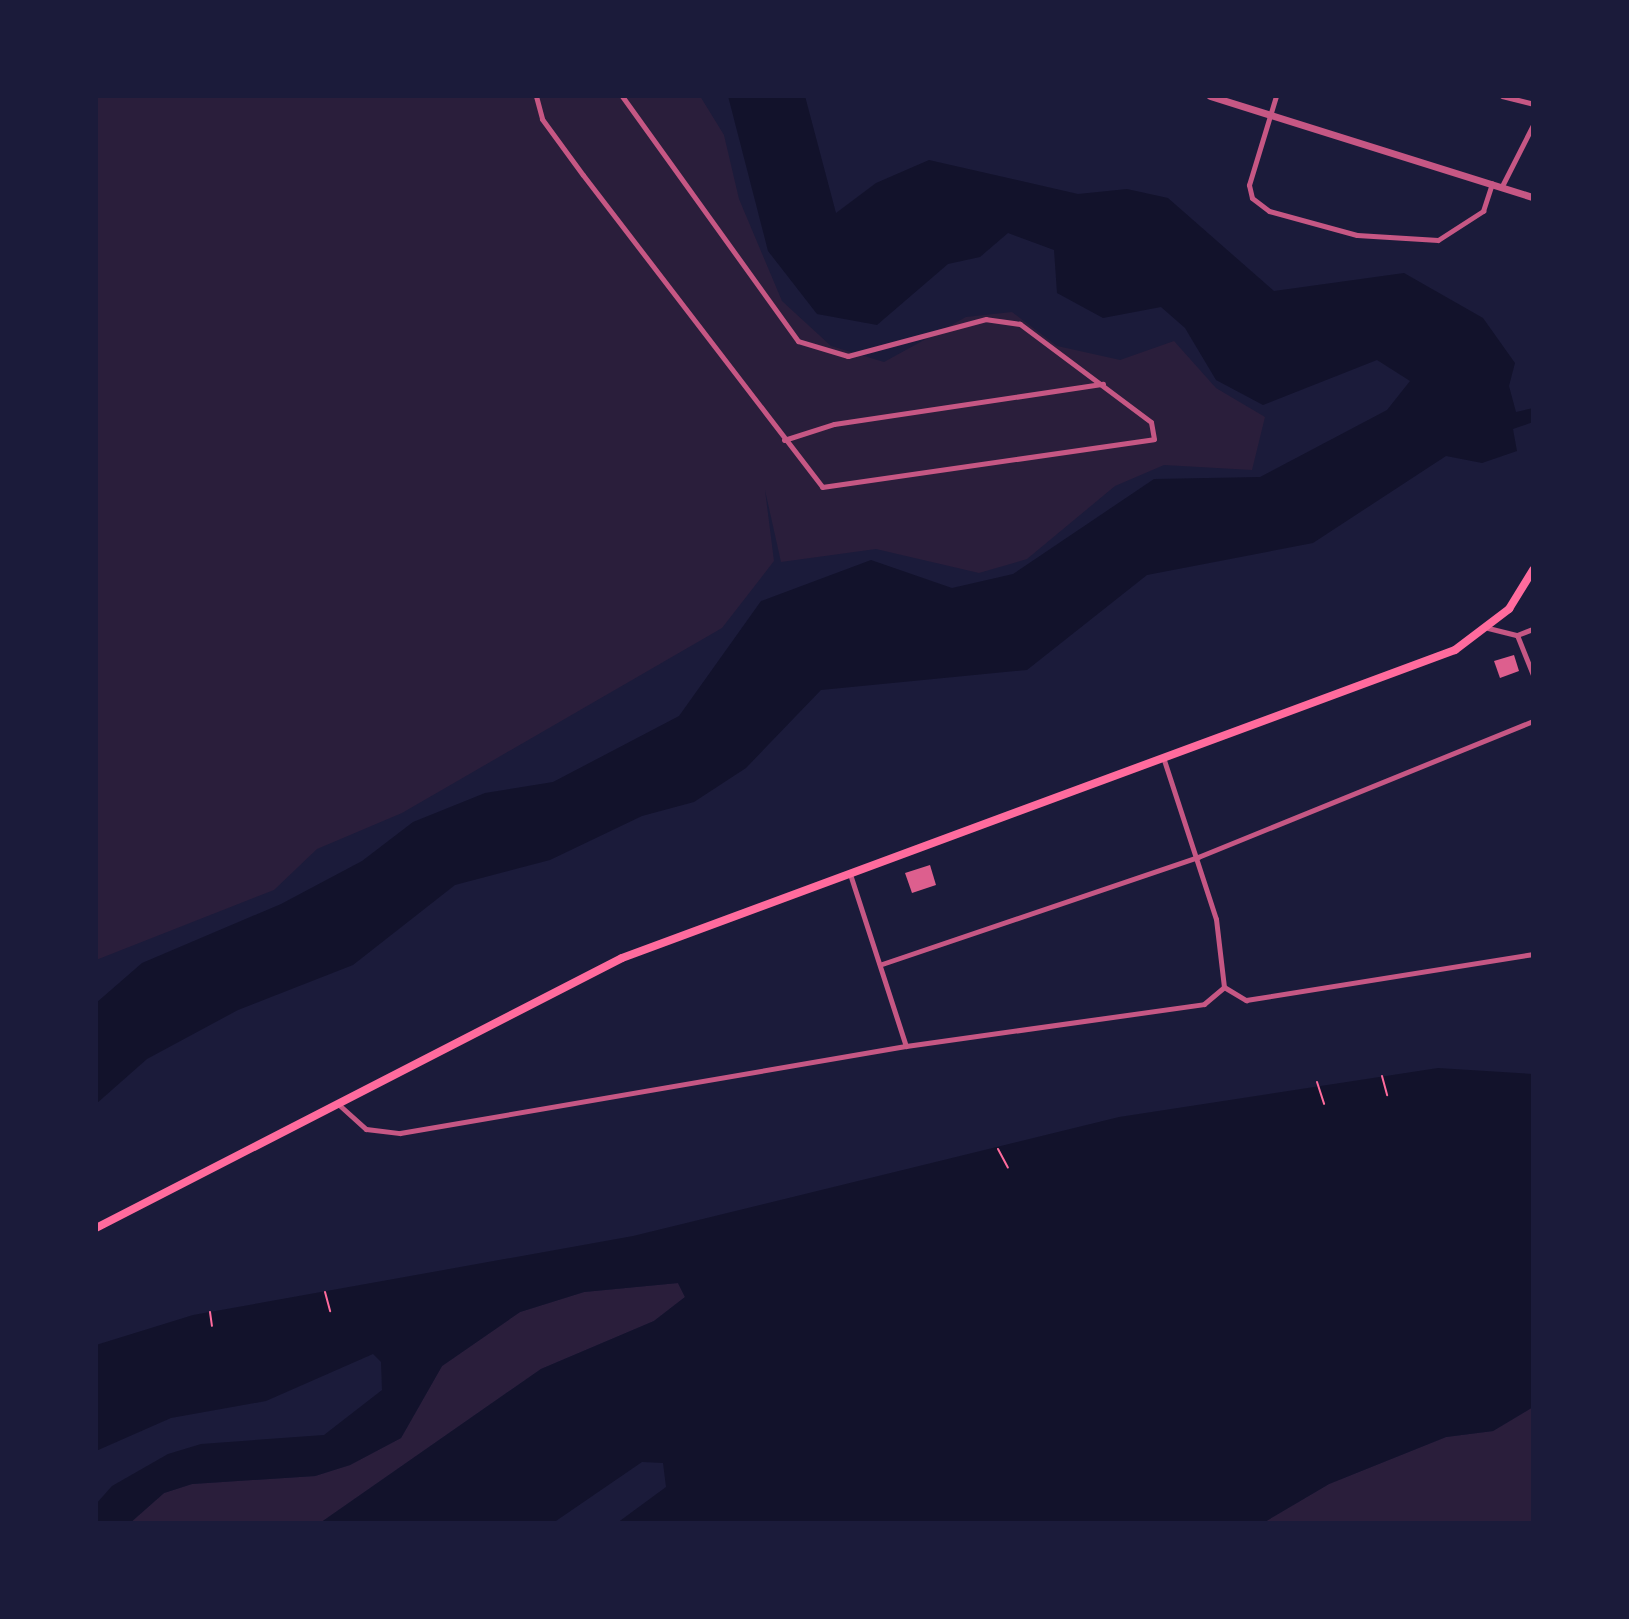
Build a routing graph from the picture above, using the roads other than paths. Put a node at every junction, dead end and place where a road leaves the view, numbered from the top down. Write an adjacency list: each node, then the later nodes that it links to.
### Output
1 (536, 96): 14 (street)
2 (622, 96): 13 (street)
3 (1210, 96): 8 (street)
4 (1276, 96): 8 (street)
5 (1502, 96): 6 (street)
6 (1516, 98): 7 (street)
7 (1533, 104)
8 (1268, 114): 10 (street); 10 (street)
9 (1533, 125): 11 (street)
10 (1492, 183): 11 (street)
11 (1502, 186): 12 (street)
12 (1533, 197)
13 (1104, 384): 14 (street); 14 (street)
14 (784, 440)
15 (1533, 570): 16 (main road)
16 (1488, 628): 18 (street); 21 (main road)
17 (1533, 629): 18 (street)
18 (1517, 635): 19 (street)
19 (1533, 675)
20 (1533, 721): 22 (street)
21 (1164, 760): 22 (street); 23 (main road)
22 (1198, 857): 25 (street); 26 (street)
23 (850, 874): 25 (street); 28 (main road)
24 (1533, 954): 26 (street)
25 (882, 964): 27 (street)
26 (1224, 987): 27 (street)
27 (906, 1046): 28 (street)
28 (336, 1102): 29 (main road)
29 (96, 1228)

